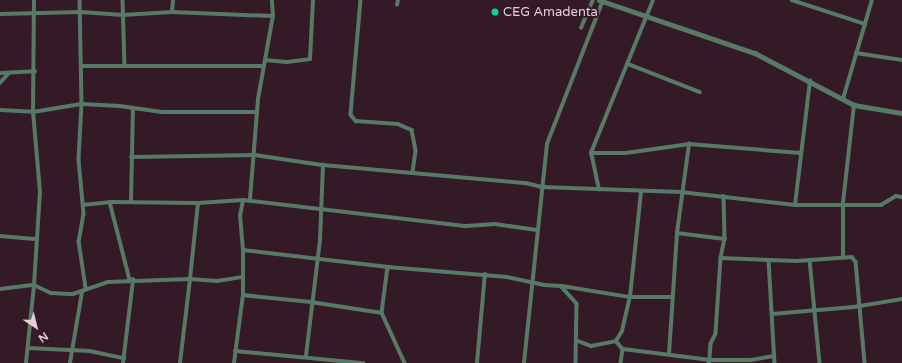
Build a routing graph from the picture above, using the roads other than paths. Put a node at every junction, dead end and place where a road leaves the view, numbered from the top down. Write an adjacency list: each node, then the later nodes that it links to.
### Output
1 (34, 0): 17 (street)
2 (80, 0): 15 (street)
3 (123, 0): 19 (street)
4 (173, 0): 16 (street)
5 (272, 0): 20 (street)
6 (313, 0): 25 (street)
7 (361, 0): 51 (street)
8 (398, 0): 14 (street)
9 (593, 0): 23 (street)
10 (602, 0): 21 (street); 52 (street)
11 (653, 0): 21 (street)
12 (792, 0): 22 (street)
13 (872, 0): 22 (street)
14 (397, 6)
15 (81, 12): 17 (street); 19 (street); 28 (street)
16 (172, 12): 19 (street); 20 (street)
17 (34, 13): 18 (street); 31 (street)
18 (0, 14)
19 (123, 15): 29 (street)
20 (272, 16): 25 (street)
21 (646, 16): 27 (street); 34 (street)
22 (865, 24): 24 (street)
23 (580, 28)
24 (856, 53): 26 (street); 37 (street)
25 (265, 60): 30 (street)
26 (902, 60)
27 (628, 64): 36 (street); 46 (street)
28 (80, 66): 29 (street); 38 (street)
29 (125, 66): 30 (street)
30 (264, 66): 43 (street)
31 (34, 71): 33 (street); 42 (street)
32 (0, 73): 33 (street)
33 (8, 74): 35 (street)
34 (810, 81): 37 (street); 47 (street)
35 (0, 83)
36 (700, 92)
37 (843, 99): 39 (street)
38 (82, 104): 40 (street); 42 (street); 64 (street)
39 (854, 105): 44 (street); 63 (street)
40 (133, 109): 43 (street); 49 (street)
41 (0, 110): 42 (street)
42 (33, 112): 70 (street)
43 (257, 112): 48 (street)
44 (902, 114)
45 (689, 144): 46 (street); 47 (street); 55 (street)
46 (591, 153): 53 (street)
47 (801, 153): 65 (street)
48 (255, 155): 49 (street); 50 (street); 58 (street)
49 (131, 157): 61 (street)
50 (322, 165): 51 (street); 66 (street)
51 (413, 173): 52 (street)
52 (542, 187): 53 (street); 67 (street)
53 (599, 190): 54 (street)
54 (641, 192): 55 (street); 90 (street)
55 (681, 192): 56 (street); 68 (street)
56 (724, 196): 65 (street); 71 (street)
57 (902, 197): 63 (street)
58 (250, 199): 59 (street); 66 (street)
59 (243, 200): 62 (street); 72 (street)
60 (110, 202): 61 (street); 64 (street); 82 (street)
61 (131, 202): 62 (street)
62 (198, 203): 81 (street)
63 (843, 203): 65 (street); 73 (street)
64 (83, 205): 86 (street)
65 (795, 205)
66 (321, 209): 67 (street); 74 (street)
67 (537, 230): 83 (street)
68 (677, 233): 71 (street); 91 (street)
69 (0, 236): 70 (street)
70 (37, 239): 84 (street)
71 (725, 239): 75 (street)
72 (243, 250): 74 (street); 80 (street)
73 (843, 256): 77 (street); 94 (street)
74 (317, 257): 78 (street); 93 (street)
75 (721, 258): 76 (street); 108 (street)
76 (769, 260): 77 (street); 97 (street)
77 (810, 260): 95 (street)
78 (388, 268): 79 (street); 96 (street)
79 (486, 274): 83 (street); 117 (street)
80 (243, 277): 81 (street); 89 (street)
81 (190, 279): 82 (street); 113 (street)
82 (131, 280): 86 (street); 107 (street)
83 (532, 282): 85 (street); 118 (street)
84 (34, 285): 87 (street); 88 (street); 100 (street)
85 (561, 286): 90 (street); 98 (street)
86 (86, 288): 88 (street)
87 (0, 289)
88 (82, 292): 102 (street)
89 (243, 295): 93 (street); 103 (street)
90 (630, 297): 91 (street); 99 (street)
91 (672, 297): 104 (street)
92 (902, 299): 94 (street)
93 (311, 302): 96 (street); 105 (street)
94 (860, 306): 95 (street); 123 (street)
95 (816, 309): 97 (street); 122 (street)
96 (382, 313): 116 (street)
97 (772, 314): 106 (street)
98 (578, 341): 99 (street); 119 (street)
99 (616, 341): 101 (street)
100 (28, 348): 102 (street); 110 (street)
101 (623, 349): 104 (street); 120 (street)
102 (74, 350): 107 (street); 111 (street)
103 (235, 350): 105 (street); 114 (street)
104 (669, 354): 108 (street)
105 (306, 356): 109 (street)
106 (774, 356): 108 (street); 121 (street)
107 (124, 358): 112 (street)
108 (710, 361)
109 (338, 362): 115 (street)
110 (26, 363)
111 (70, 363)
112 (123, 363)
113 (180, 363)
114 (234, 363)
115 (363, 363)
116 (405, 363)
117 (477, 363)
118 (524, 363)
119 (576, 363)
120 (621, 363)
121 (775, 363)
122 (820, 363)
123 (865, 363)

